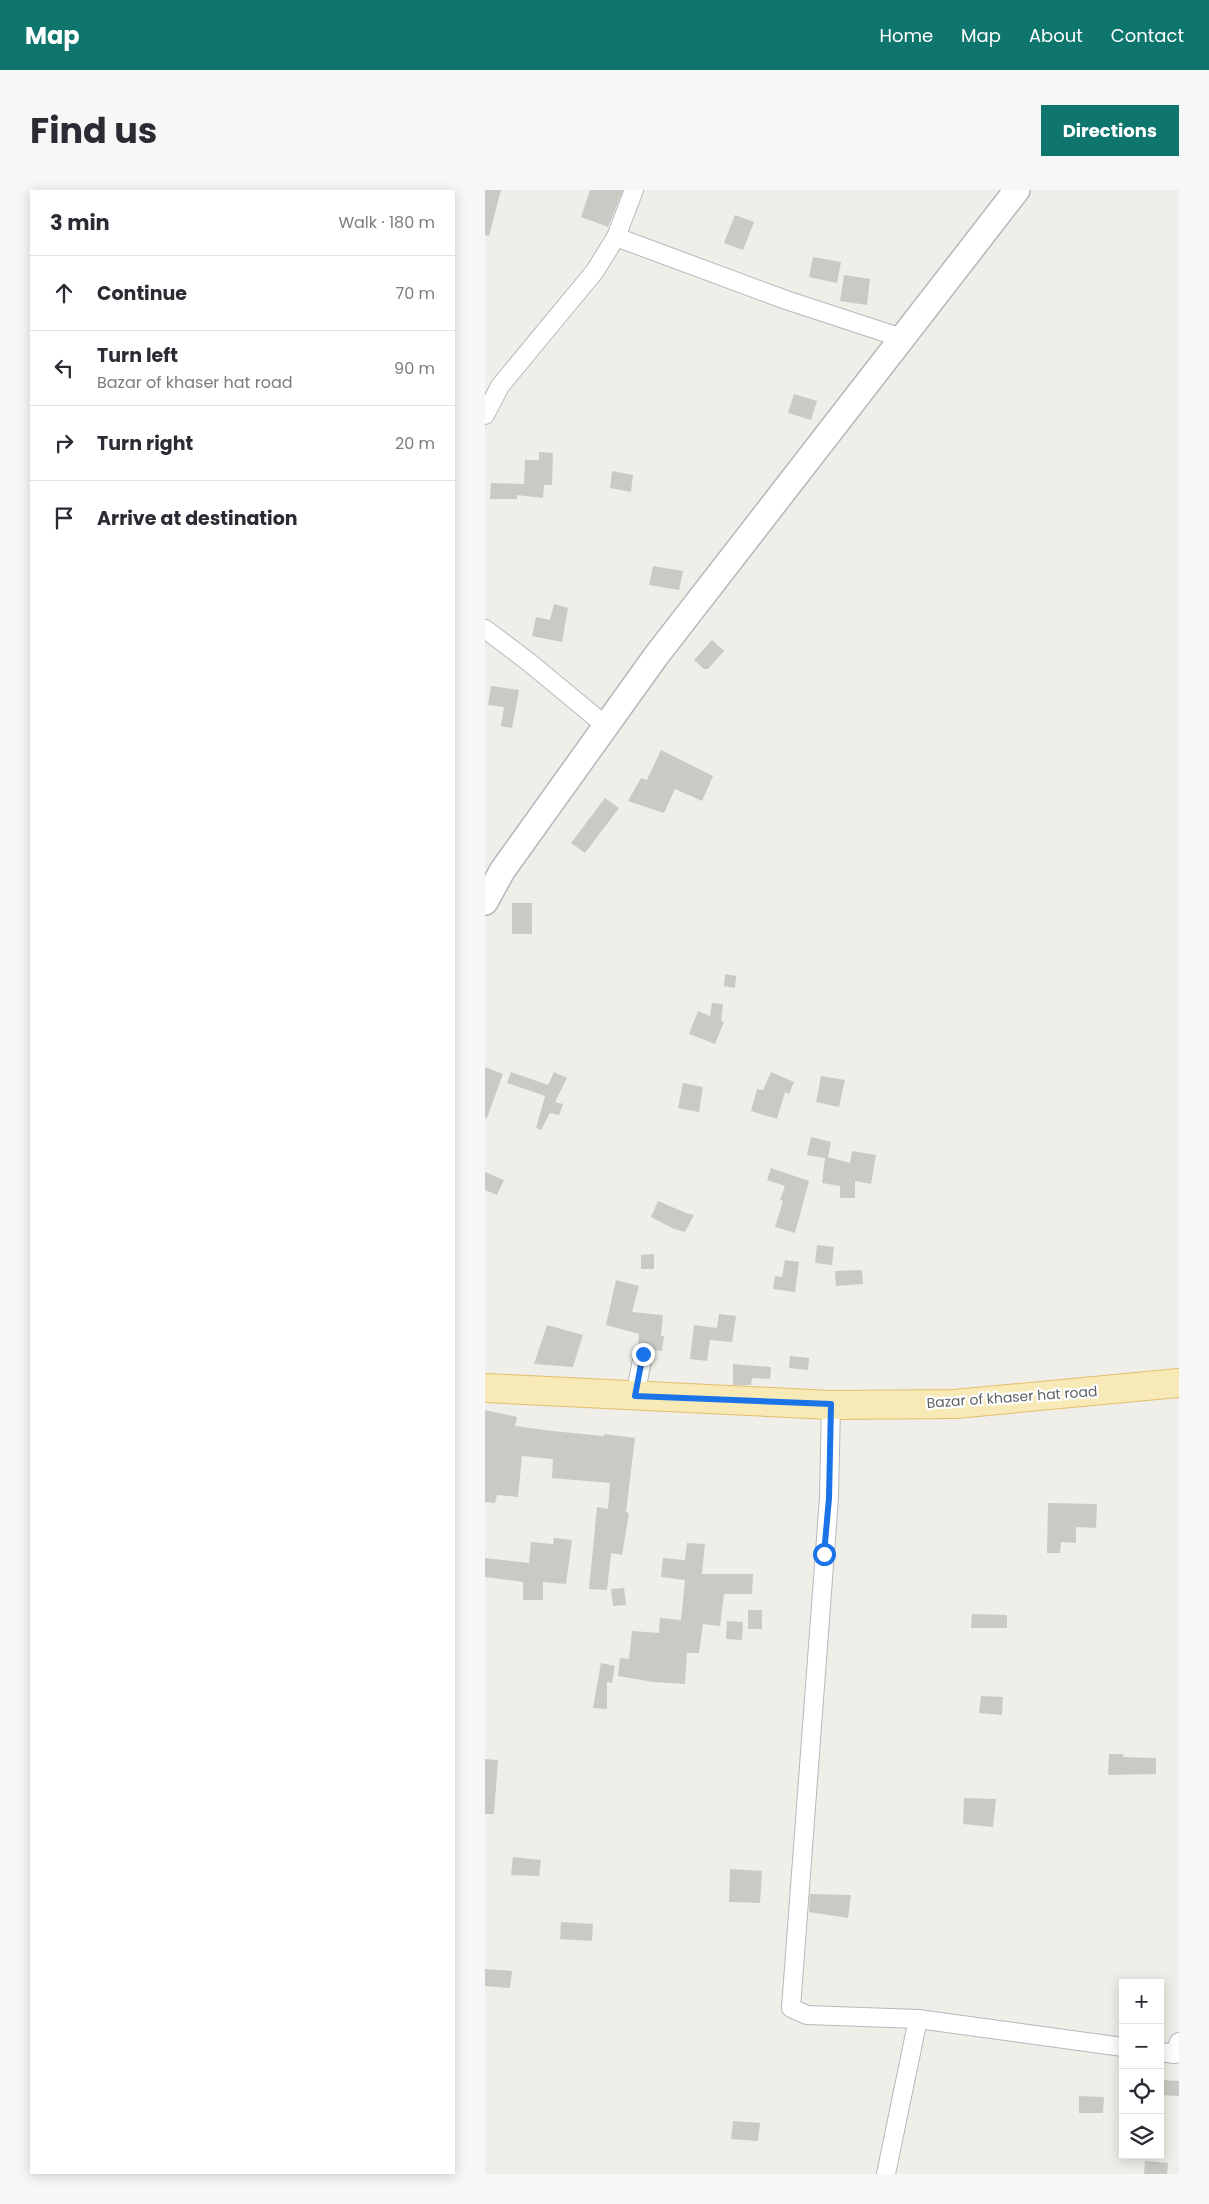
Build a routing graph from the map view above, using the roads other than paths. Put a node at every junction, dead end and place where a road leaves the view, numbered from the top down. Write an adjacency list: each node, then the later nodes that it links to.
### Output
1 (634, 190): 3 (street)
2 (1017, 190): 4 (main road)
3 (616, 237): 4 (street); 5 (street)
4 (902, 338): 7 (main road)
5 (485, 415)
6 (485, 629): 7 (street)
7 (606, 726): 8 (main road)
8 (485, 902)
9 (643, 1354): 12 (street)
10 (1179, 1383): 13 (main road, Bazar of khaser hat road)
11 (485, 1388): 12 (main road, Bazar of khaser hat road)
12 (635, 1396): 13 (main road, Bazar of khaser hat road)
13 (831, 1404): 14 (street)
14 (918, 2019): 16 (street); 18 (street)
15 (1179, 2042): 17 (street)
16 (1119, 2046)
17 (1164, 2053)
18 (886, 2174)

